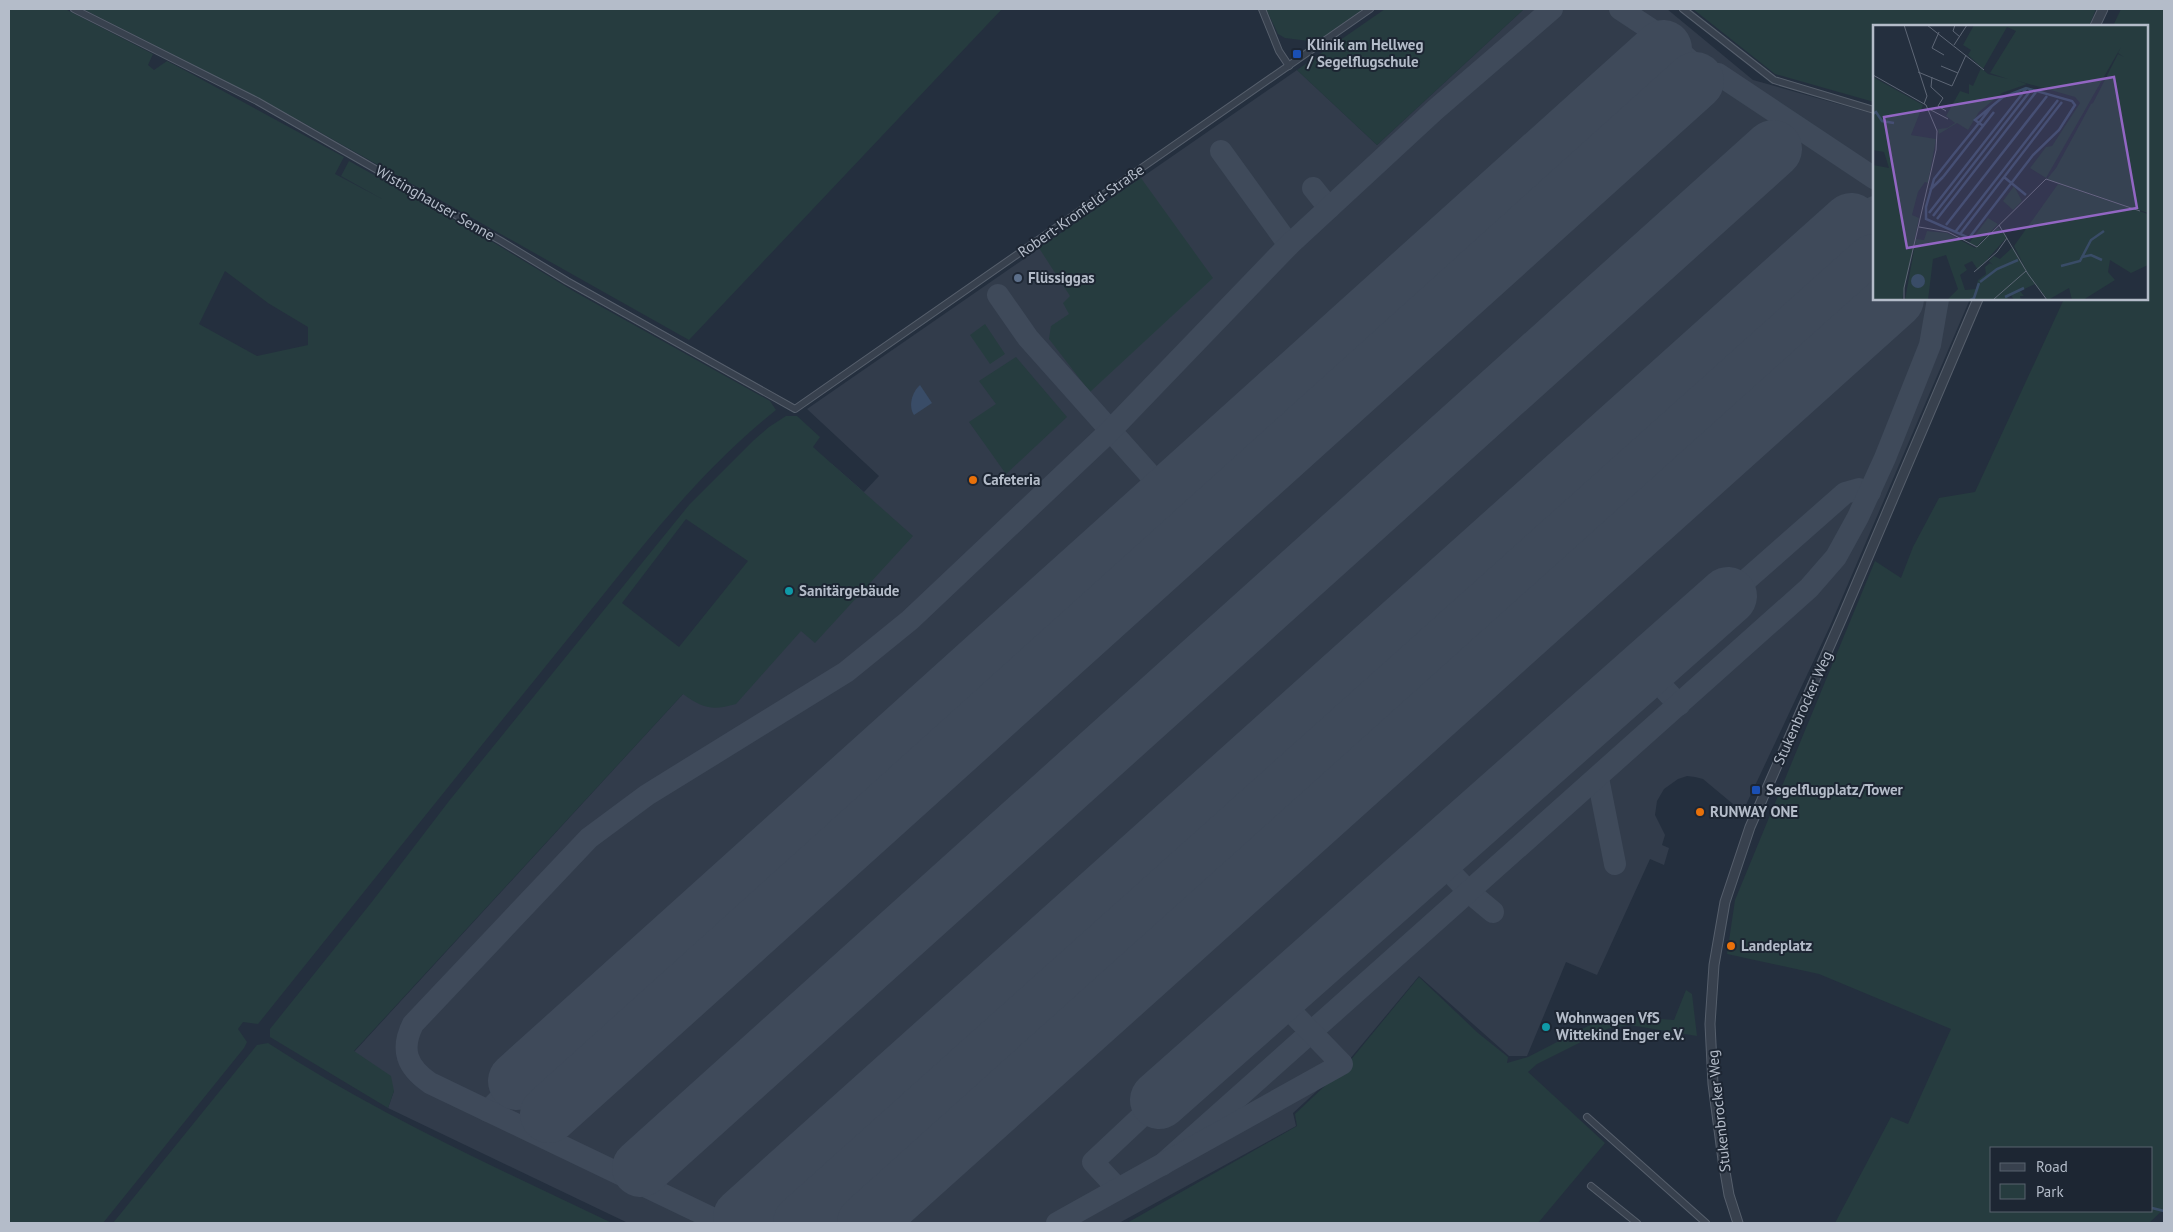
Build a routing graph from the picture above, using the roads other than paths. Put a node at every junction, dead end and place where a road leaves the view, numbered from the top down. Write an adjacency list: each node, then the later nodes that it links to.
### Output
1 (74, 9): 10 (street, Wistinghauser Senne)
2 (1262, 9): 7 (street)
3 (1370, 9): 7 (street, Robert-Kronfeld-Straße)
4 (1683, 9): 8 (street)
5 (2102, 9): 6 (street)
6 (2095, 25)
7 (1289, 66): 10 (street, Robert-Kronfeld-Straße)
8 (1873, 110)
9 (1978, 300): 15 (street, Stukenbrocker Weg)
10 (791, 408)
11 (1587, 1117): 14 (street)
12 (1591, 1186): 13 (street)
13 (1637, 1223)
14 (1706, 1223)
15 (1738, 1223)

